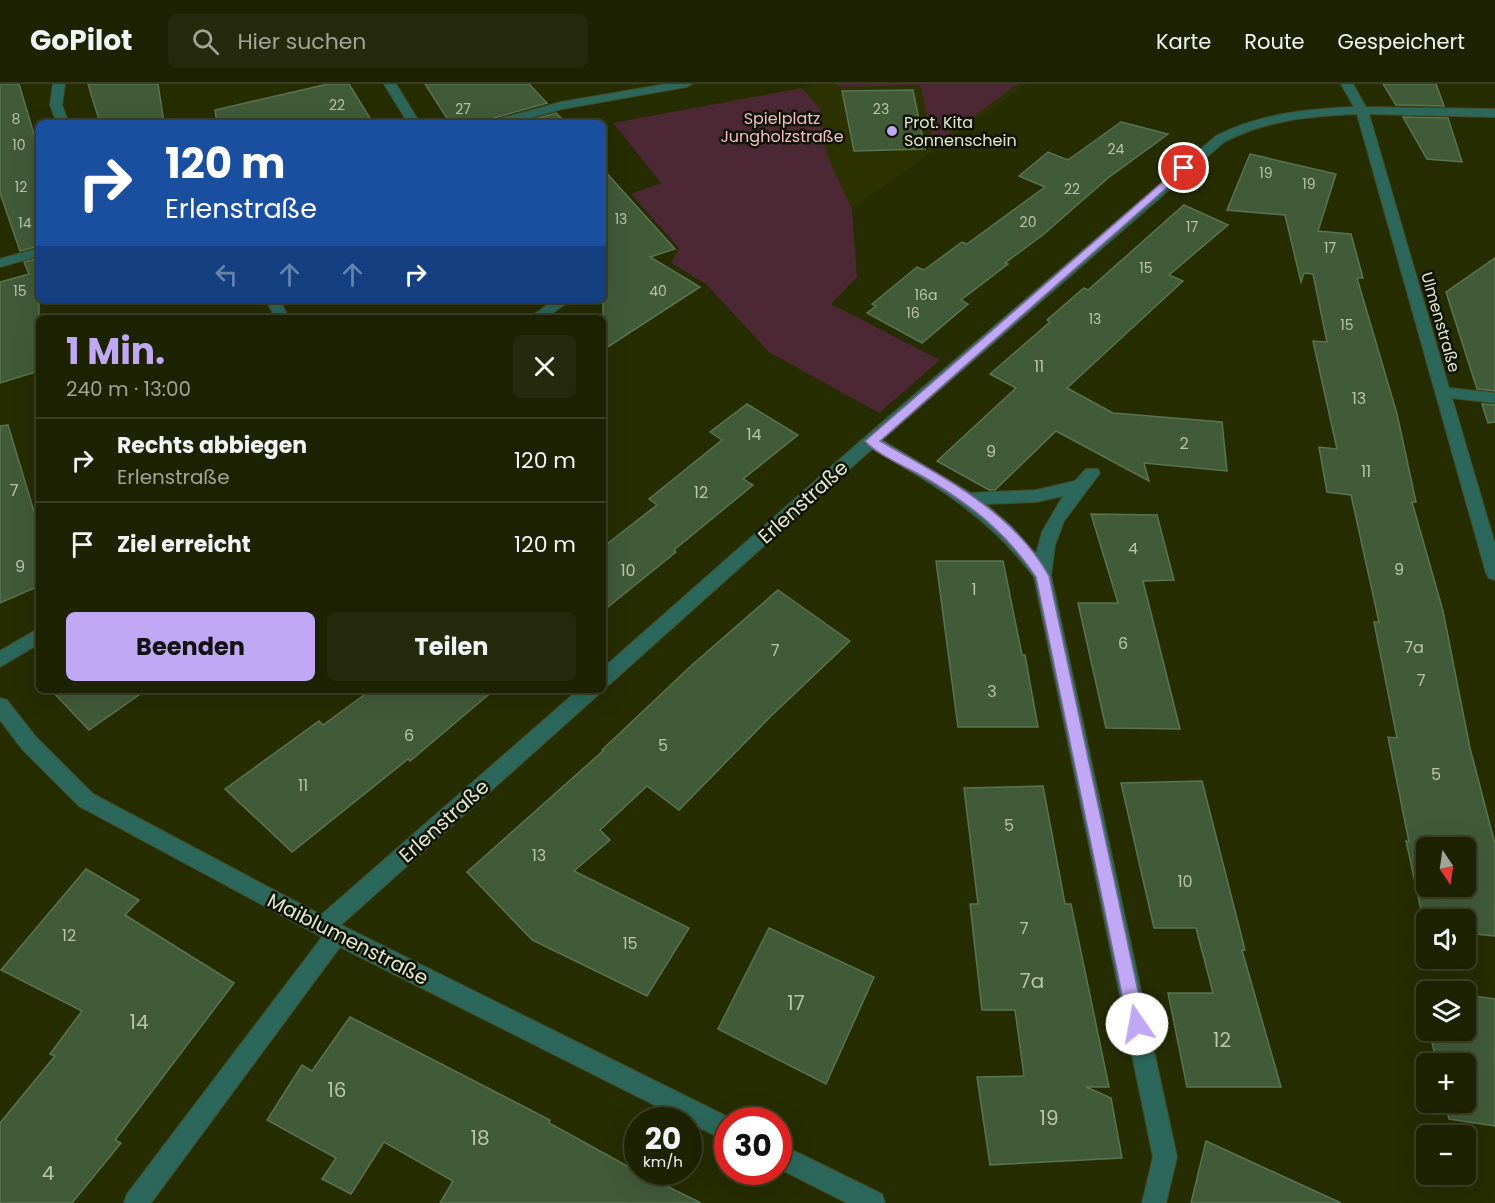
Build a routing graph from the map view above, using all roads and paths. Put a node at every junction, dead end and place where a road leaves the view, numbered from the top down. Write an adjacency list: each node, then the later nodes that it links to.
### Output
1 (59, 84): 9 (street)
2 (390, 84): 10 (street)
3 (608, 84): 6 (street)
4 (686, 84): 6 (street)
5 (1347, 84): 7 (street, Ulmenstraße)
6 (612, 96): 11 (street)
7 (1362, 111): 8 (street, Erlenstraße); 16 (street, Ulmenstraße); 18 (street, Erlenstraße)
8 (1495, 113)
9 (62, 120)
10 (412, 120)
11 (510, 120)
12 (36, 253): 13 (street)
13 (0, 263)
14 (559, 303): 15 (street)
15 (541, 315)
16 (1442, 392): 17 (street); 22 (street, Ulmenstraße)
17 (1495, 398)
18 (871, 441): 21 (street); 26 (street, Erlenstraße)
19 (1092, 473): 20 (street)
20 (1080, 486): 21 (street); 23 (street)
21 (969, 499): 23 (street)
22 (1495, 573)
23 (1042, 576): 34 (street)
24 (36, 637): 25 (street)
25 (0, 660)
26 (606, 676)
27 (588, 693): 29 (street, Erlenstraße)
28 (0, 706): 29 (street, Maiblumenstraße)
29 (330, 931): 30 (street, Maiblumenstraße); 32 (street, Erlenstraße)
30 (714, 1123)
31 (792, 1162): 33 (street)
32 (136, 1203)
33 (873, 1203)
34 (1154, 1203)

